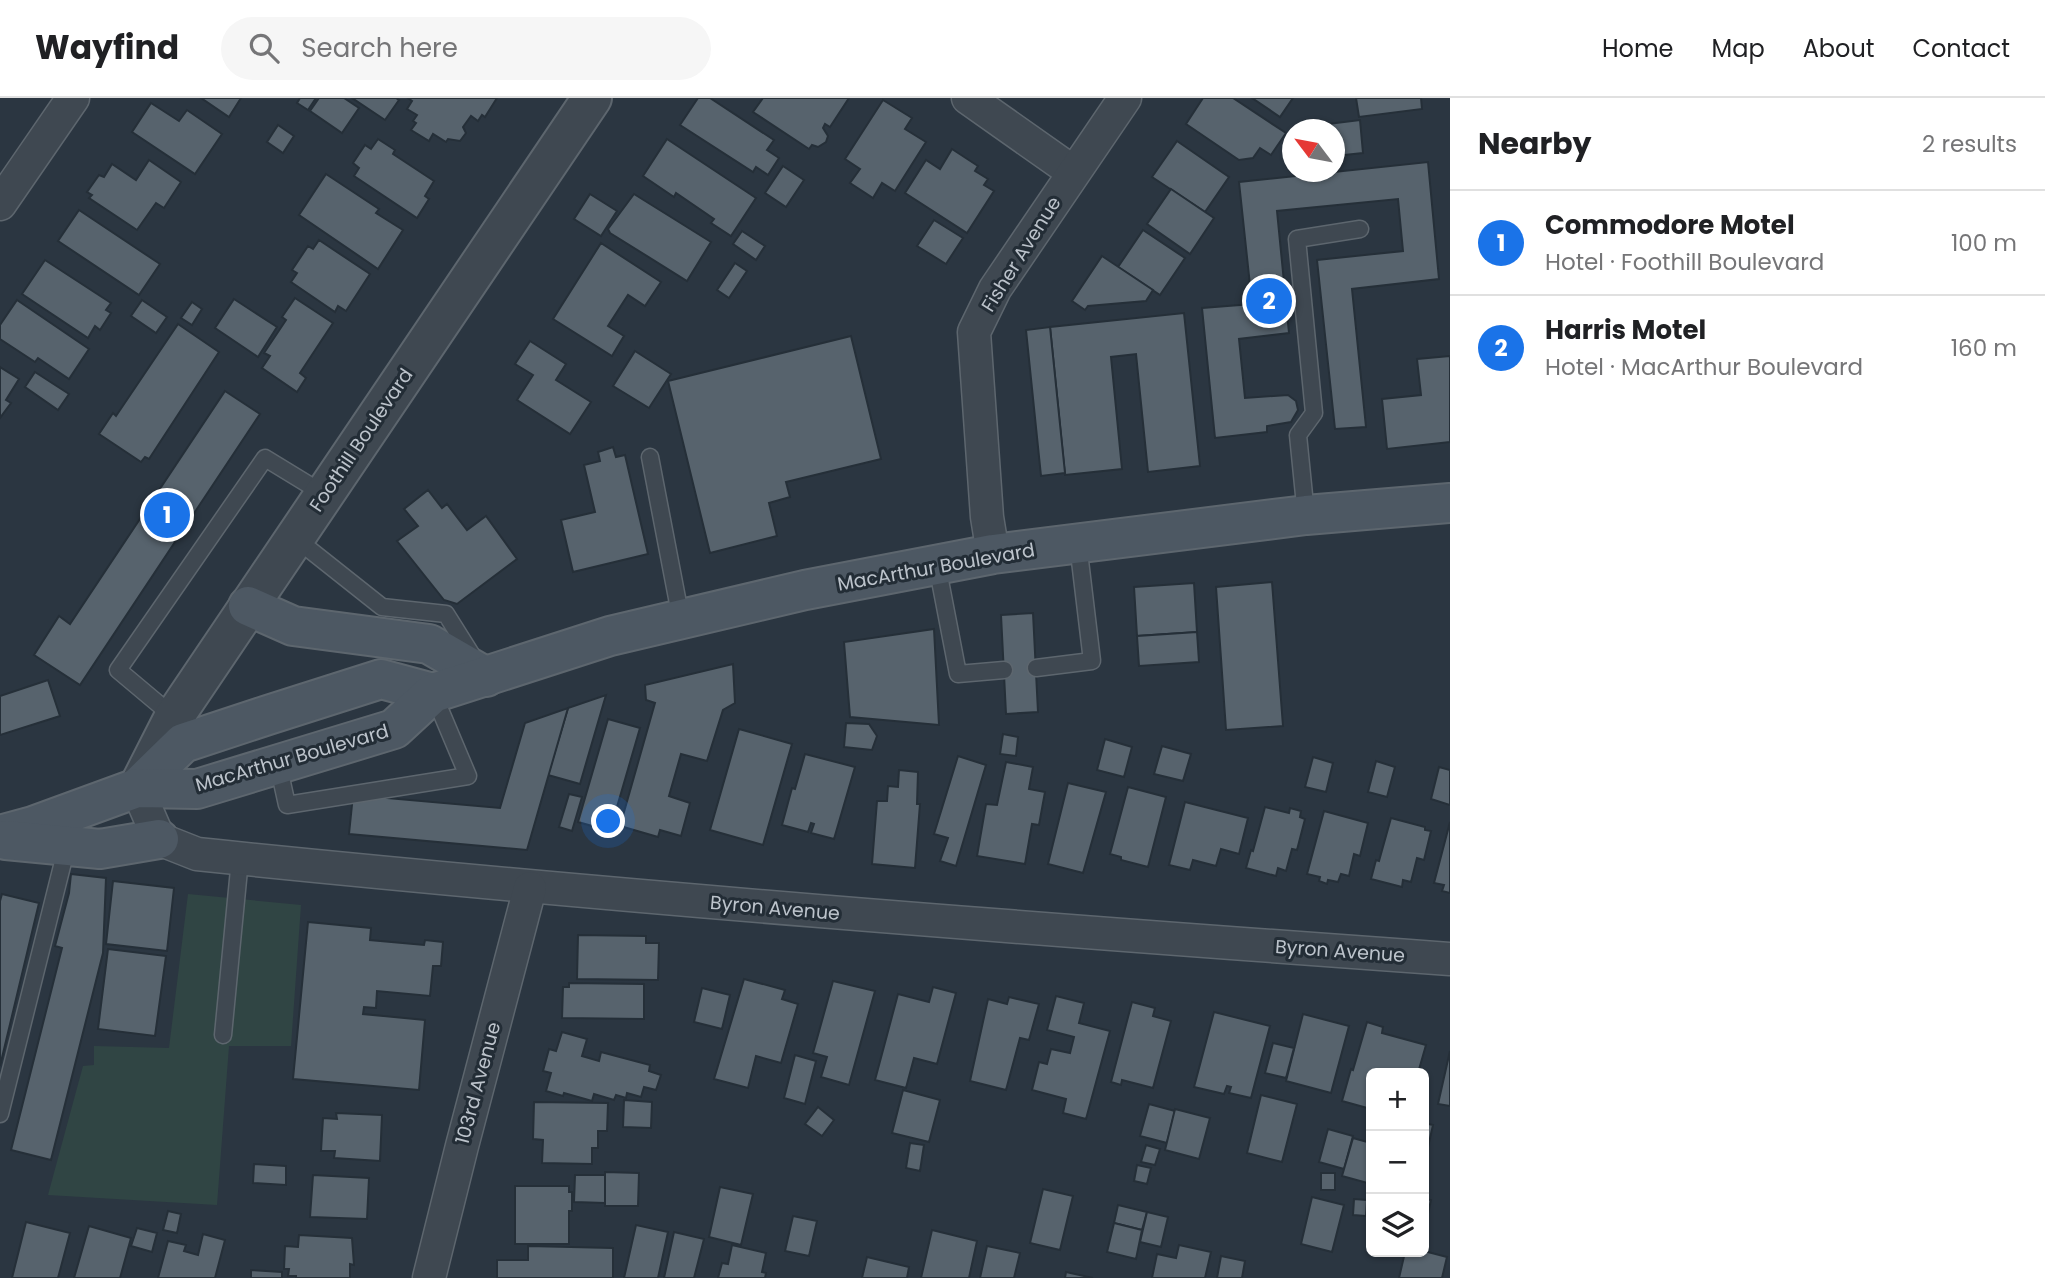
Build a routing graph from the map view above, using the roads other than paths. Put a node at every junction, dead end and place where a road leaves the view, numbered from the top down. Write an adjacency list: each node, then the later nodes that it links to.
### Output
1 (73, 98): 6 (street)
2 (592, 98): 9 (street, Foothill Boulevard)
3 (968, 98): 5 (street)
4 (1125, 98): 5 (street, Fisher Avenue)
5 (1073, 172): 14 (street, Fisher Avenue)
6 (0, 204)
7 (1360, 229): 11 (lane)
8 (650, 457): 17 (lane)
9 (324, 494): 12 (street, Foothill Boulevard); 22 (lane)
10 (1450, 503): 11 (main road, MacArthur Boulevard)
11 (1306, 515): 13 (main road, MacArthur Boulevard)
12 (295, 538): 16 (street, Foothill Boulevard); 20 (lane)
13 (1078, 544): 14 (main road, MacArthur Boulevard); 18 (lane)
14 (993, 554): 15 (main road, MacArthur Boulevard)
15 (937, 565): 17 (main road, MacArthur Boulevard); 19 (lane)
16 (248, 606): 20 (main road); 22 (street, Foothill Boulevard)
17 (681, 619): 20 (main road, MacArthur Boulevard)
18 (1036, 668)
19 (1004, 670)
20 (486, 677): 21 (main road, MacArthur Boulevard)
21 (433, 693): 23 (main road, MacArthur Boulevard); 23 (lane); 24 (main road, MacArthur Boulevard)
22 (174, 717): 24 (street, Foothill Boulevard)
23 (278, 764): 24 (main road, MacArthur Boulevard)
24 (137, 788): 25 (main road, MacArthur Boulevard); 26 (street)
25 (0, 837): 27 (main road)
26 (159, 839): 27 (main road); 28 (street, Byron Avenue)
27 (67, 846): 32 (lane)
28 (240, 859): 29 (street, Byron Avenue); 31 (lane)
29 (530, 888): 30 (street, Byron Avenue); 33 (street, 103rd Avenue)
30 (1450, 959)
31 (223, 1035)
32 (0, 1114)
33 (429, 1278)

